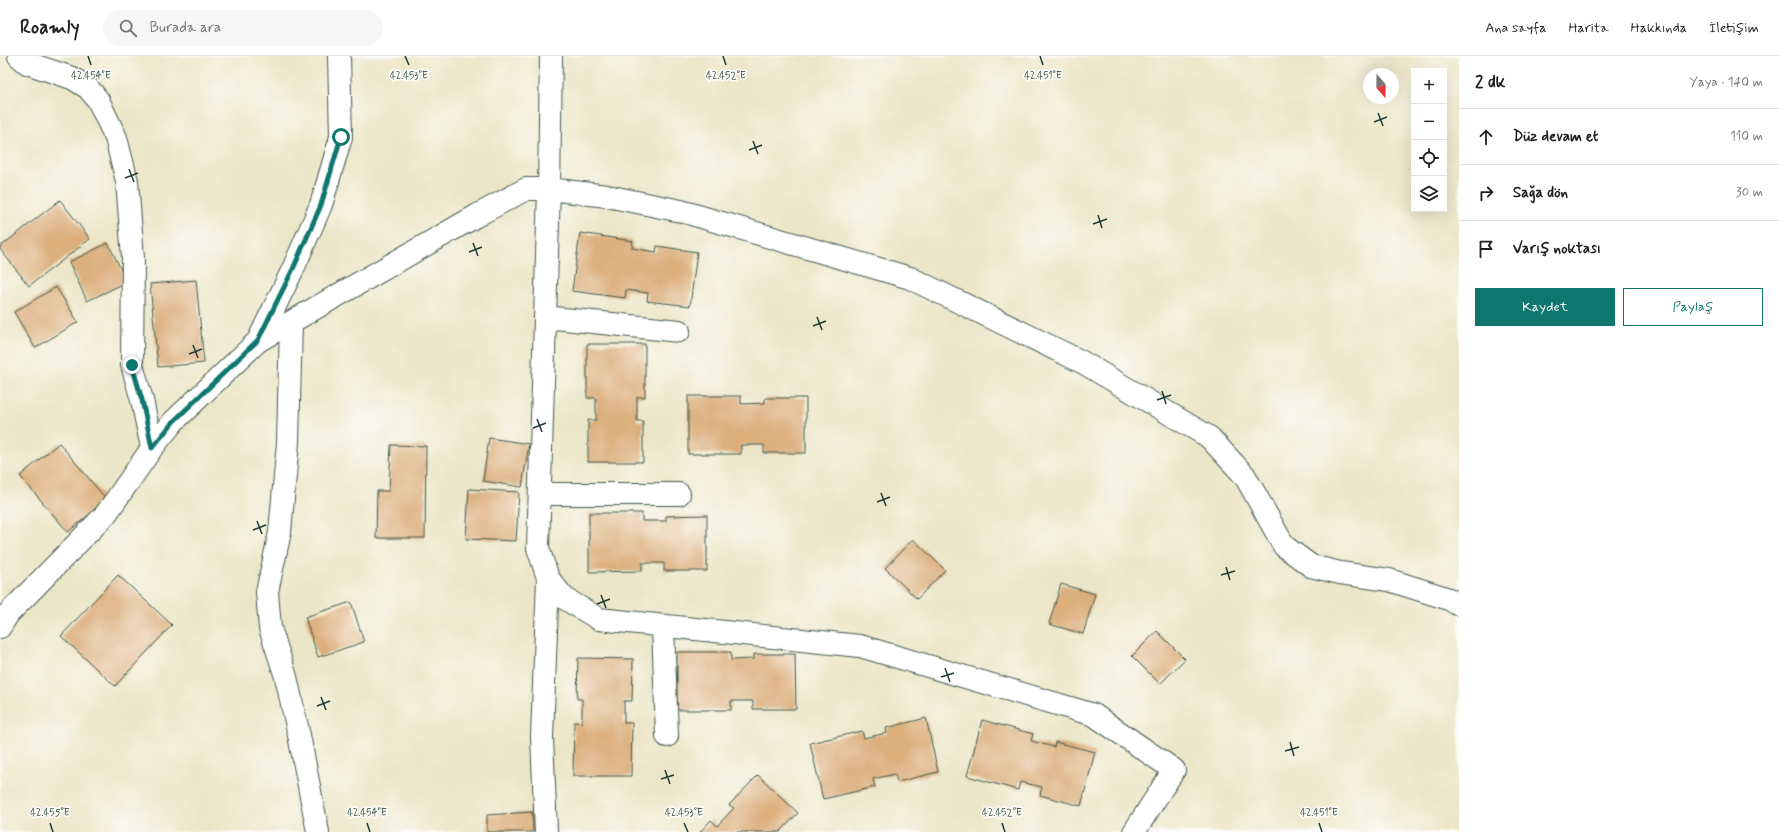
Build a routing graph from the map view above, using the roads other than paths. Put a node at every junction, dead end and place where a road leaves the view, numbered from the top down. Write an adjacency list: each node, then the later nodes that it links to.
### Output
1 (19, 56): 9 (street)
2 (339, 56): 8 (street)
3 (551, 56): 4 (street)
4 (549, 189): 5 (street); 6 (street); 13 (street)
5 (545, 317): 7 (street); 10 (street)
6 (291, 322): 8 (street); 17 (street)
7 (679, 331)
8 (258, 340): 9 (street)
9 (152, 448): 14 (street)
10 (540, 494): 11 (street); 12 (street)
11 (679, 494)
12 (548, 578): 15 (street); 18 (street)
13 (1459, 605)
14 (3, 612)
15 (663, 626): 16 (street); 19 (street)
16 (667, 736)
17 (318, 832)
18 (546, 832)
19 (1134, 832)

